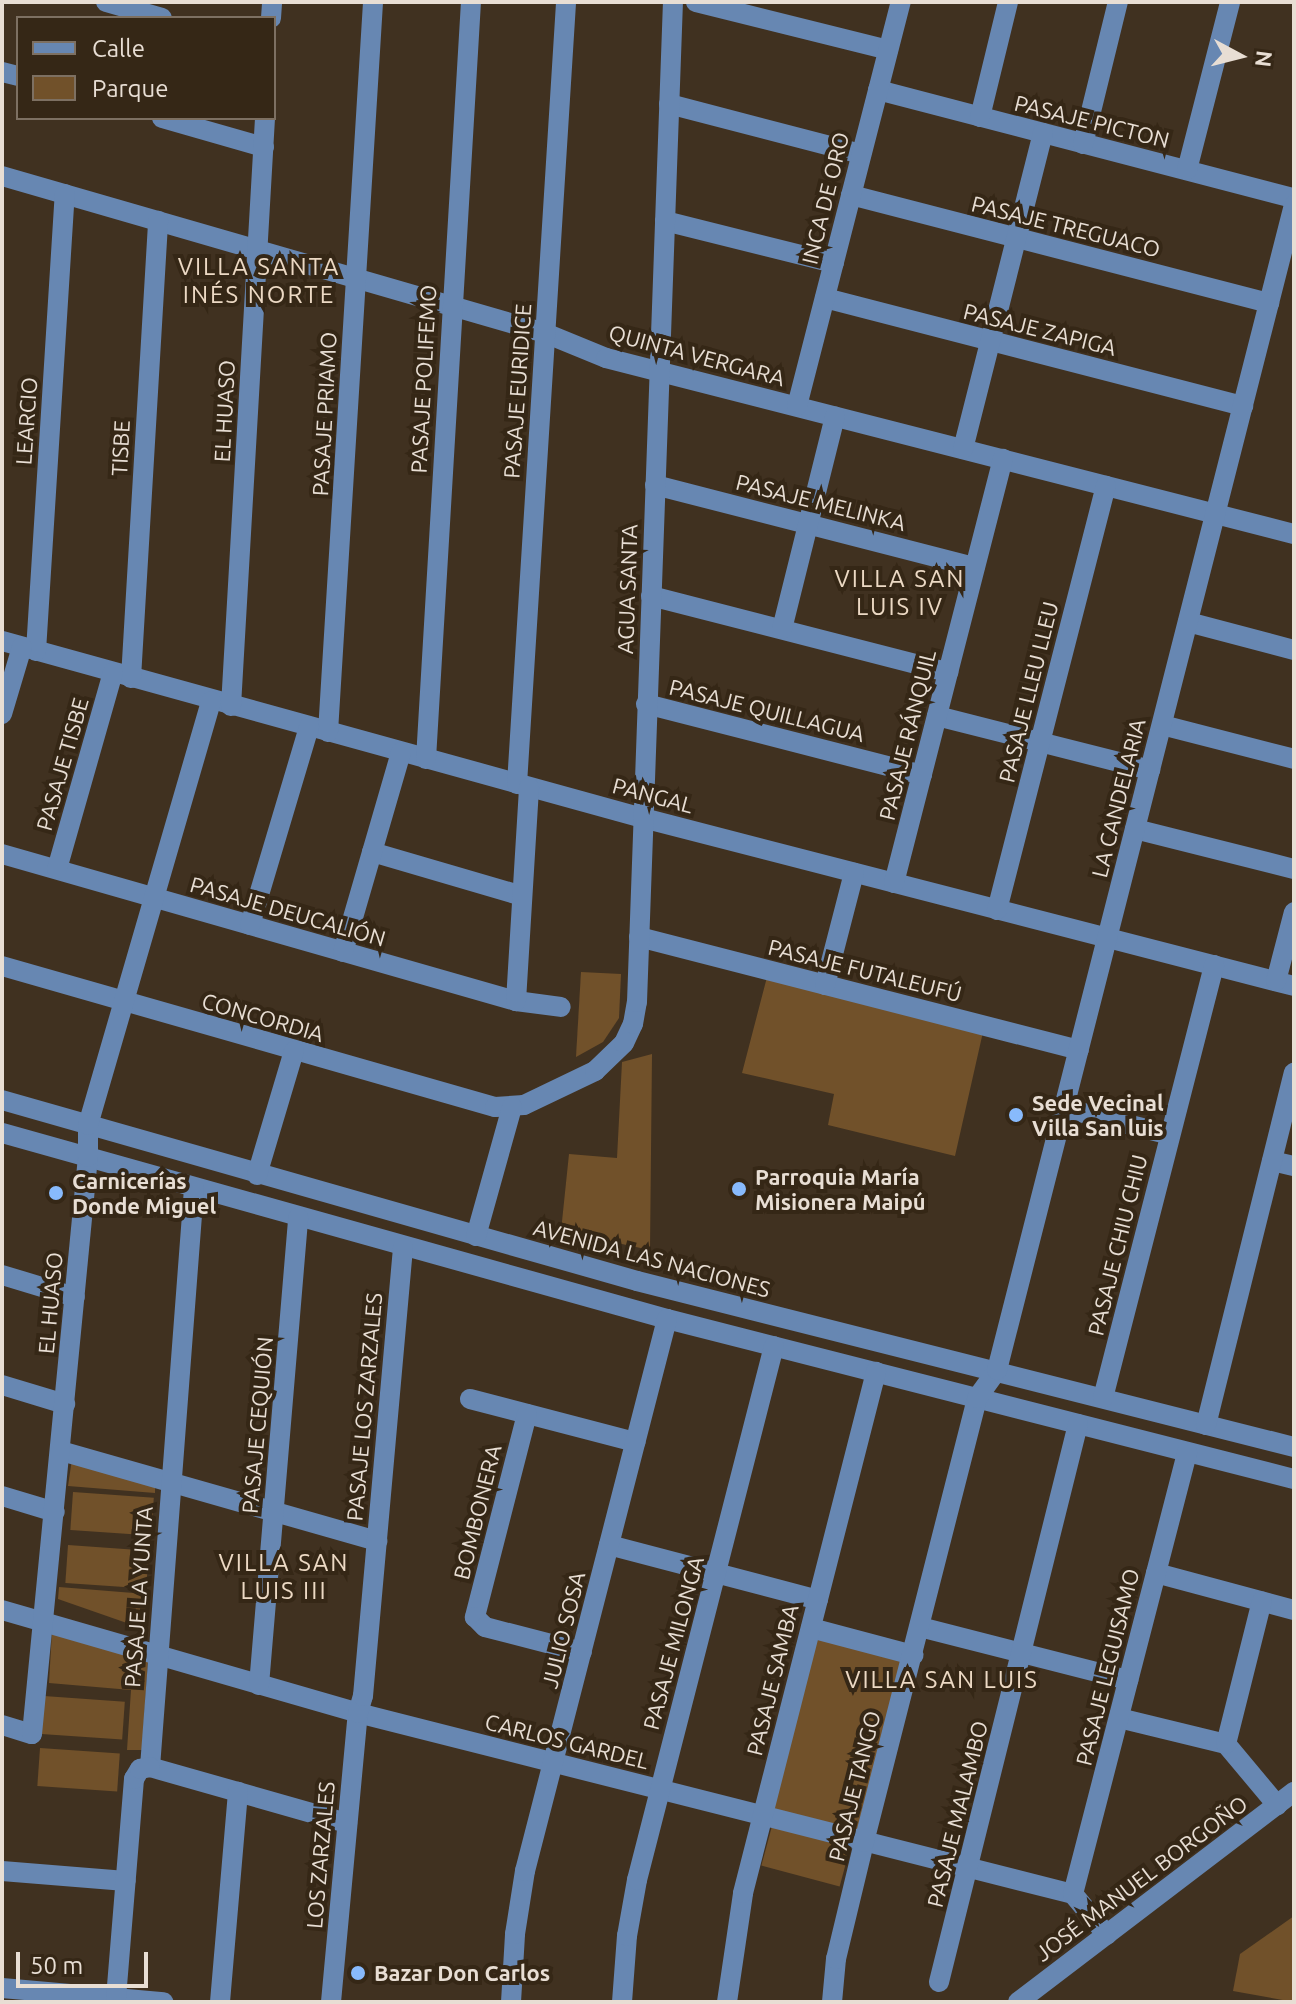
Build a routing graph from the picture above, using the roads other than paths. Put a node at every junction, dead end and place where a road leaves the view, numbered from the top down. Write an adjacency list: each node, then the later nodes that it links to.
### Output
1 (106, 2): 11 (street)
2 (373, 2): 33 (street, PASAJE PRIAMO)
3 (471, 2): 36 (street, PASAJE POLIFEMO)
4 (566, 2): 37 (street, PASAJE EURIDICE)
5 (673, 2): 14 (street, AGUA SANTA)
6 (696, 2): 12 (street)
7 (901, 2): 12 (street, INCA DE ORO)
8 (1008, 2): 15 (street)
9 (1118, 2): 19 (street)
10 (1230, 2): 22 (street)
11 (155, 16)
12 (888, 50): 13 (street, INCA DE ORO)
13 (878, 90): 15 (street, PASAJE PICTON); 21 (street, INCA DE ORO)
14 (669, 104): 21 (street); 29 (street, AGUA SANTA)
15 (980, 117): 18 (street, PASAJE PICTON)
16 (169, 120): 20 (street)
17 (265, 120): 20 (street, EL HUASO)
18 (1043, 133): 19 (street, PASAJE PICTON); 30 (street)
19 (1083, 144): 22 (street, PASAJE PICTON)
20 (264, 147): 31 (street, EL HUASO)
21 (861, 154): 25 (street, INCA DE ORO)
22 (1187, 170): 26 (street, PASAJE PICTON)
23 (2, 176): 24 (street, QUINTA VERGARA)
24 (65, 194): 28 (street, QUINTA VERGARA); 54 (street, LEARCIO)
25 (851, 195): 30 (street, PASAJE TREGUACO); 32 (street, INCA DE ORO)
26 (1294, 198)
27 (1294, 205): 35 (street, LA CANDELARIA)
28 (158, 221): 31 (street, QUINTA VERGARA); 57 (street, TISBE)
29 (665, 221): 32 (street); 39 (street, AGUA SANTA)
30 (1016, 238): 35 (street, PASAJE TREGUACO); 38 (street)
31 (258, 250): 33 (street, QUINTA VERGARA); 58 (street, EL HUASO)
32 (834, 263): 34 (street, INCA DE ORO)
33 (356, 279): 36 (street, QUINTA VERGARA); 63 (street, PASAJE PRIAMO)
34 (825, 298): 38 (street, PASAJE ZAPIGA); 40 (street, INCA DE ORO)
35 (1269, 303): 41 (street, LA CANDELARIA)
36 (451, 306): 37 (street, QUINTA VERGARA); 66 (street, PASAJE POLIFEMO)
37 (545, 333): 39 (street, QUINTA VERGARA); 70 (street, PASAJE EURIDICE)
38 (990, 341): 41 (street, PASAJE ZAPIGA); 43 (street)
39 (659, 371): 40 (street, QUINTA VERGARA); 45 (street, AGUA SANTA)
40 (797, 406): 42 (street, QUINTA VERGARA)
41 (1243, 406): 47 (street, LA CANDELARIA)
42 (835, 416): 43 (street, QUINTA VERGARA); 48 (street)
43 (963, 449): 44 (street, QUINTA VERGARA)
44 (1003, 459): 46 (street, QUINTA VERGARA); 50 (street, PASAJE RÁNQUIL)
45 (655, 485): 48 (street, PASAJE MELINKA); 51 (street, AGUA SANTA)
46 (1106, 486): 47 (street, QUINTA VERGARA); 64 (street, PASAJE LLEU LLEU)
47 (1215, 514): 49 (street, QUINTA VERGARA); 52 (street, LA CANDELARIA)
48 (808, 524): 50 (street, PASAJE MELINKA); 53 (street)
49 (1294, 534)
50 (975, 567): 56 (street, PASAJE RÁNQUIL)
51 (651, 596): 53 (street); 59 (street, AGUA SANTA)
52 (1188, 622): 55 (street); 62 (street, LA CANDELARIA)
53 (782, 629): 56 (street)
54 (20, 646): 57 (street, PANGAL); 60 (street, LEARCIO)
55 (1294, 650)
56 (948, 672): 61 (street, PASAJE RÁNQUIL)
57 (122, 675): 58 (street, PANGAL); 75 (street, PASAJE TISBE)
58 (221, 703): 63 (street, PANGAL); 80 (street, EL HUASO)
59 (646, 704): 69 (street, PASAJE QUILLAGUA); 71 (street, AGUA SANTA)
60 (2, 714)
61 (937, 716): 64 (street); 69 (street, PASAJE RÁNQUIL)
62 (1162, 725): 67 (street); 68 (street, LA CANDELARIA)
63 (319, 730): 65 (street, PANGAL); 83 (street, PASAJE PRIAMO)
64 (1040, 742): 68 (street); 81 (street, PASAJE LLEU LLEU)
65 (401, 752): 66 (street, PANGAL); 73 (street)
66 (426, 759): 70 (street, PANGAL)
67 (1294, 759)
68 (1150, 770): 72 (street, LA CANDELARIA)
69 (922, 775): 78 (street, PASAJE RÁNQUIL)
70 (523, 785): 71 (street, PANGAL); 79 (street, PASAJE EURIDICE)
71 (643, 818): 77 (street, PANGAL); 84 (street, AGUA SANTA)
72 (1135, 829): 76 (street); 85 (street, LA CANDELARIA)
73 (372, 852): 79 (street); 86 (street)
74 (2, 854): 75 (street, PASAJE DEUCALIÓN)
75 (57, 869): 80 (street, PASAJE DEUCALIÓN)
76 (1294, 869)
77 (854, 873): 78 (street, PANGAL); 90 (street)
78 (894, 883): 81 (street, PANGAL)
79 (522, 896): 92 (street, PASAJE EURIDICE)
80 (153, 897): 83 (street, PASAJE DEUCALIÓN); 91 (street, EL HUASO)
81 (997, 910): 85 (street, PANGAL)
82 (1294, 912): 89 (street)
83 (250, 925): 86 (street, PASAJE DEUCALIÓN)
84 (639, 937): 90 (street, PASAJE FUTALEUFÚ); 98 (street, AGUA SANTA)
85 (1107, 938): 87 (street, PANGAL); 94 (street, LA CANDELARIA)
86 (343, 952): 92 (street, PASAJE DEUCALIÓN)
87 (1214, 965): 89 (street, PANGAL); 102 (street, PASAJE CHIU CHIU)
88 (2, 966): 91 (street, CONCORDIA)
89 (1285, 984)
90 (825, 985): 94 (street, PASAJE FUTALEUFÚ)
91 (124, 1001): 95 (street, CONCORDIA); 100 (street, EL HUASO)
92 (516, 1001): 93 (street, PASAJE DEUCALIÓN)
93 (561, 1007)
94 (1079, 1050): 99 (street, LA CANDELARIA)
95 (294, 1051): 98 (street, CONCORDIA); 106 (street)
96 (1294, 1073): 104 (street)
97 (2, 1100): 100 (street, AVENIDA LAS NACIONES)
98 (512, 1107): 109 (street)
99 (1064, 1108): 102 (street); 115 (street, LA CANDELARIA)
100 (88, 1125): 103 (street, EL HUASO); 106 (street, AVENIDA LAS NACIONES)
101 (2, 1133): 103 (street)
102 (1170, 1135): 119 (street, PASAJE CHIU CHIU)
103 (88, 1157): 107 (street); 112 (street, EL HUASO)
104 (1272, 1161): 105 (street); 124 (street)
105 (1294, 1166)
106 (257, 1175): 109 (street, AVENIDA LAS NACIONES)
107 (194, 1189): 108 (street); 130 (street, PASAJE LA YUNTA)
108 (298, 1218): 110 (street); 133 (street, PASAJE CEQUIÓN)
109 (476, 1236): 115 (street, AVENIDA LAS NACIONES)
110 (403, 1248): 113 (street); 134 (street, PASAJE LOS ZARZALES)
111 (2, 1275): 112 (street)
112 (75, 1297): 121 (street, EL HUASO)
113 (667, 1319): 114 (street); 125 (street, JULIO SOSA)
114 (774, 1346): 116 (street); 136 (street, PASAJE MILONGA)
115 (997, 1370): 118 (street, LA CANDELARIA); 119 (street, AVENIDA LAS NACIONES)
116 (876, 1372): 118 (street); 138 (street, PASAJE SAMBA)
117 (2, 1385): 121 (street)
118 (977, 1398): 123 (street); 143 (street, PASAJE TANGO)
119 (1103, 1398): 124 (street, AVENIDA LAS NACIONES)
120 (470, 1399): 122 (street)
121 (65, 1404): 127 (street, EL HUASO)
122 (527, 1414): 125 (street); 145 (street, BOMBONERA)
123 (1078, 1424): 128 (street); 146 (street, PASAJE MALAMBO)
124 (1206, 1425): 126 (street, AVENIDA LAS NACIONES)
125 (635, 1442): 135 (street, JULIO SOSA)
126 (1294, 1447)
127 (61, 1451): 130 (street); 132 (street, EL HUASO)
128 (1187, 1452): 129 (street); 137 (street, PASAJE LEGUISAMO)
129 (1294, 1479)
130 (170, 1482): 133 (street); 147 (street, PASAJE LA YUNTA)
131 (2, 1496): 132 (street)
132 (55, 1512): 142 (street, EL HUASO)
133 (273, 1512): 134 (street); 150 (street, PASAJE CEQUIÓN)
134 (377, 1541): 151 (street, PASAJE LOS ZARZALES)
135 (609, 1545): 136 (street); 145 (street, JULIO SOSA)
136 (716, 1573): 138 (street); 157 (street, PASAJE MILONGA)
137 (1156, 1573): 139 (street); 149 (street, PASAJE LEGUISAMO)
138 (818, 1600): 144 (street, PASAJE SAMBA)
139 (1262, 1601): 141 (street); 154 (street)
140 (2, 1610): 142 (street, CARLOS GARDEL)
141 (1294, 1610)
142 (45, 1622): 147 (street, CARLOS GARDEL); 153 (street, EL HUASO)
143 (920, 1627): 146 (street); 148 (street, PASAJE TANGO)
144 (811, 1628): 148 (street); 161 (street, PASAJE SAMBA)
145 (582, 1652): 155 (street, JULIO SOSA)
146 (1023, 1653): 149 (street); 164 (street, PASAJE MALAMBO)
147 (158, 1655): 150 (street, CARLOS GARDEL); 156 (street, PASAJE LA YUNTA)
148 (913, 1655): 163 (street, PASAJE TANGO)
149 (1128, 1680): 152 (street, PASAJE LEGUISAMO)
150 (259, 1685): 151 (street, CARLOS GARDEL)
151 (358, 1713): 155 (street, CARLOS GARDEL); 162 (street, LOS ZARZALES)
152 (1119, 1718): 154 (street); 167 (street, PASAJE LEGUISAMO)
153 (2, 1725)
154 (1226, 1744): 160 (street)
155 (553, 1763): 157 (street, CARLOS GARDEL); 175 (street, JULIO SOSA)
156 (150, 1767): 158 (street); 166 (street, PASAJE LA YUNTA)
157 (659, 1790): 161 (street, CARLOS GARDEL); 176 (street, PASAJE MILONGA)
158 (238, 1792): 162 (street); 173 (street)
159 (1294, 1792): 160 (street, JOSÉ MANUEL BORGOÑO)
160 (1277, 1805): 168 (street, JOSÉ MANUEL BORGOÑO)
161 (762, 1816): 163 (street, CARLOS GARDEL); 177 (street, PASAJE SAMBA)
162 (347, 1823): 174 (street, LOS ZARZALES)
163 (864, 1842): 164 (street, CARLOS GARDEL); 178 (street, PASAJE TANGO)
164 (968, 1868): 167 (street, CARLOS GARDEL); 169 (street, PASAJE MALAMBO)
165 (2, 1871): 166 (street)
166 (126, 1881): 171 (street, PASAJE LA YUNTA)
167 (1073, 1894): 168 (street)
168 (1107, 1935): 179 (street, JOSÉ MANUEL BORGOÑO)
169 (939, 1982)
170 (6, 1993): 171 (street)
171 (103, 1999): 172 (street)
172 (163, 2002)
173 (220, 2002)
174 (331, 2002)
175 (511, 2002)
176 (622, 2002)
177 (727, 2002)
178 (832, 2002)
179 (1018, 2002)

